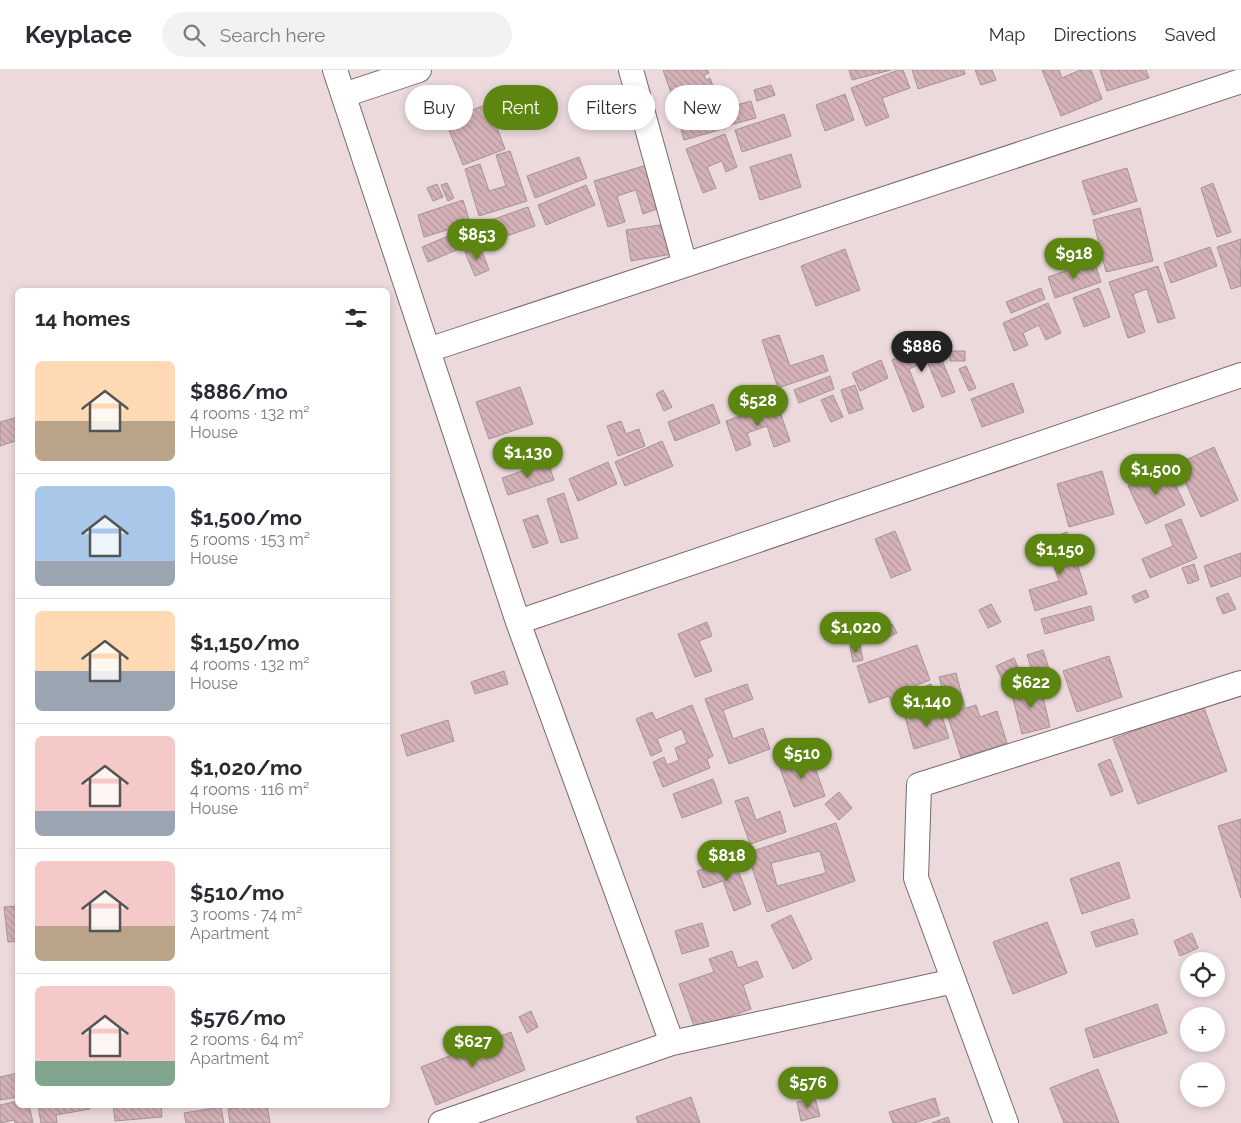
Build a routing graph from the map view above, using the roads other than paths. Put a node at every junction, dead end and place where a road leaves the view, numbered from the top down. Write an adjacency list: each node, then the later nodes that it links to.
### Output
1 (335, 70): 5 (street)
2 (419, 70): 5 (street)
3 (631, 70): 6 (street)
4 (1241, 81): 6 (street)
5 (344, 95): 7 (street)
6 (685, 265): 7 (street)
7 (428, 350): 9 (street)
8 (1241, 375): 9 (street)
9 (518, 622): 12 (street)
10 (1241, 683): 11 (street)
11 (954, 981): 12 (street); 14 (street)
12 (672, 1043): 13 (street)
13 (441, 1123)
14 (1006, 1123)

